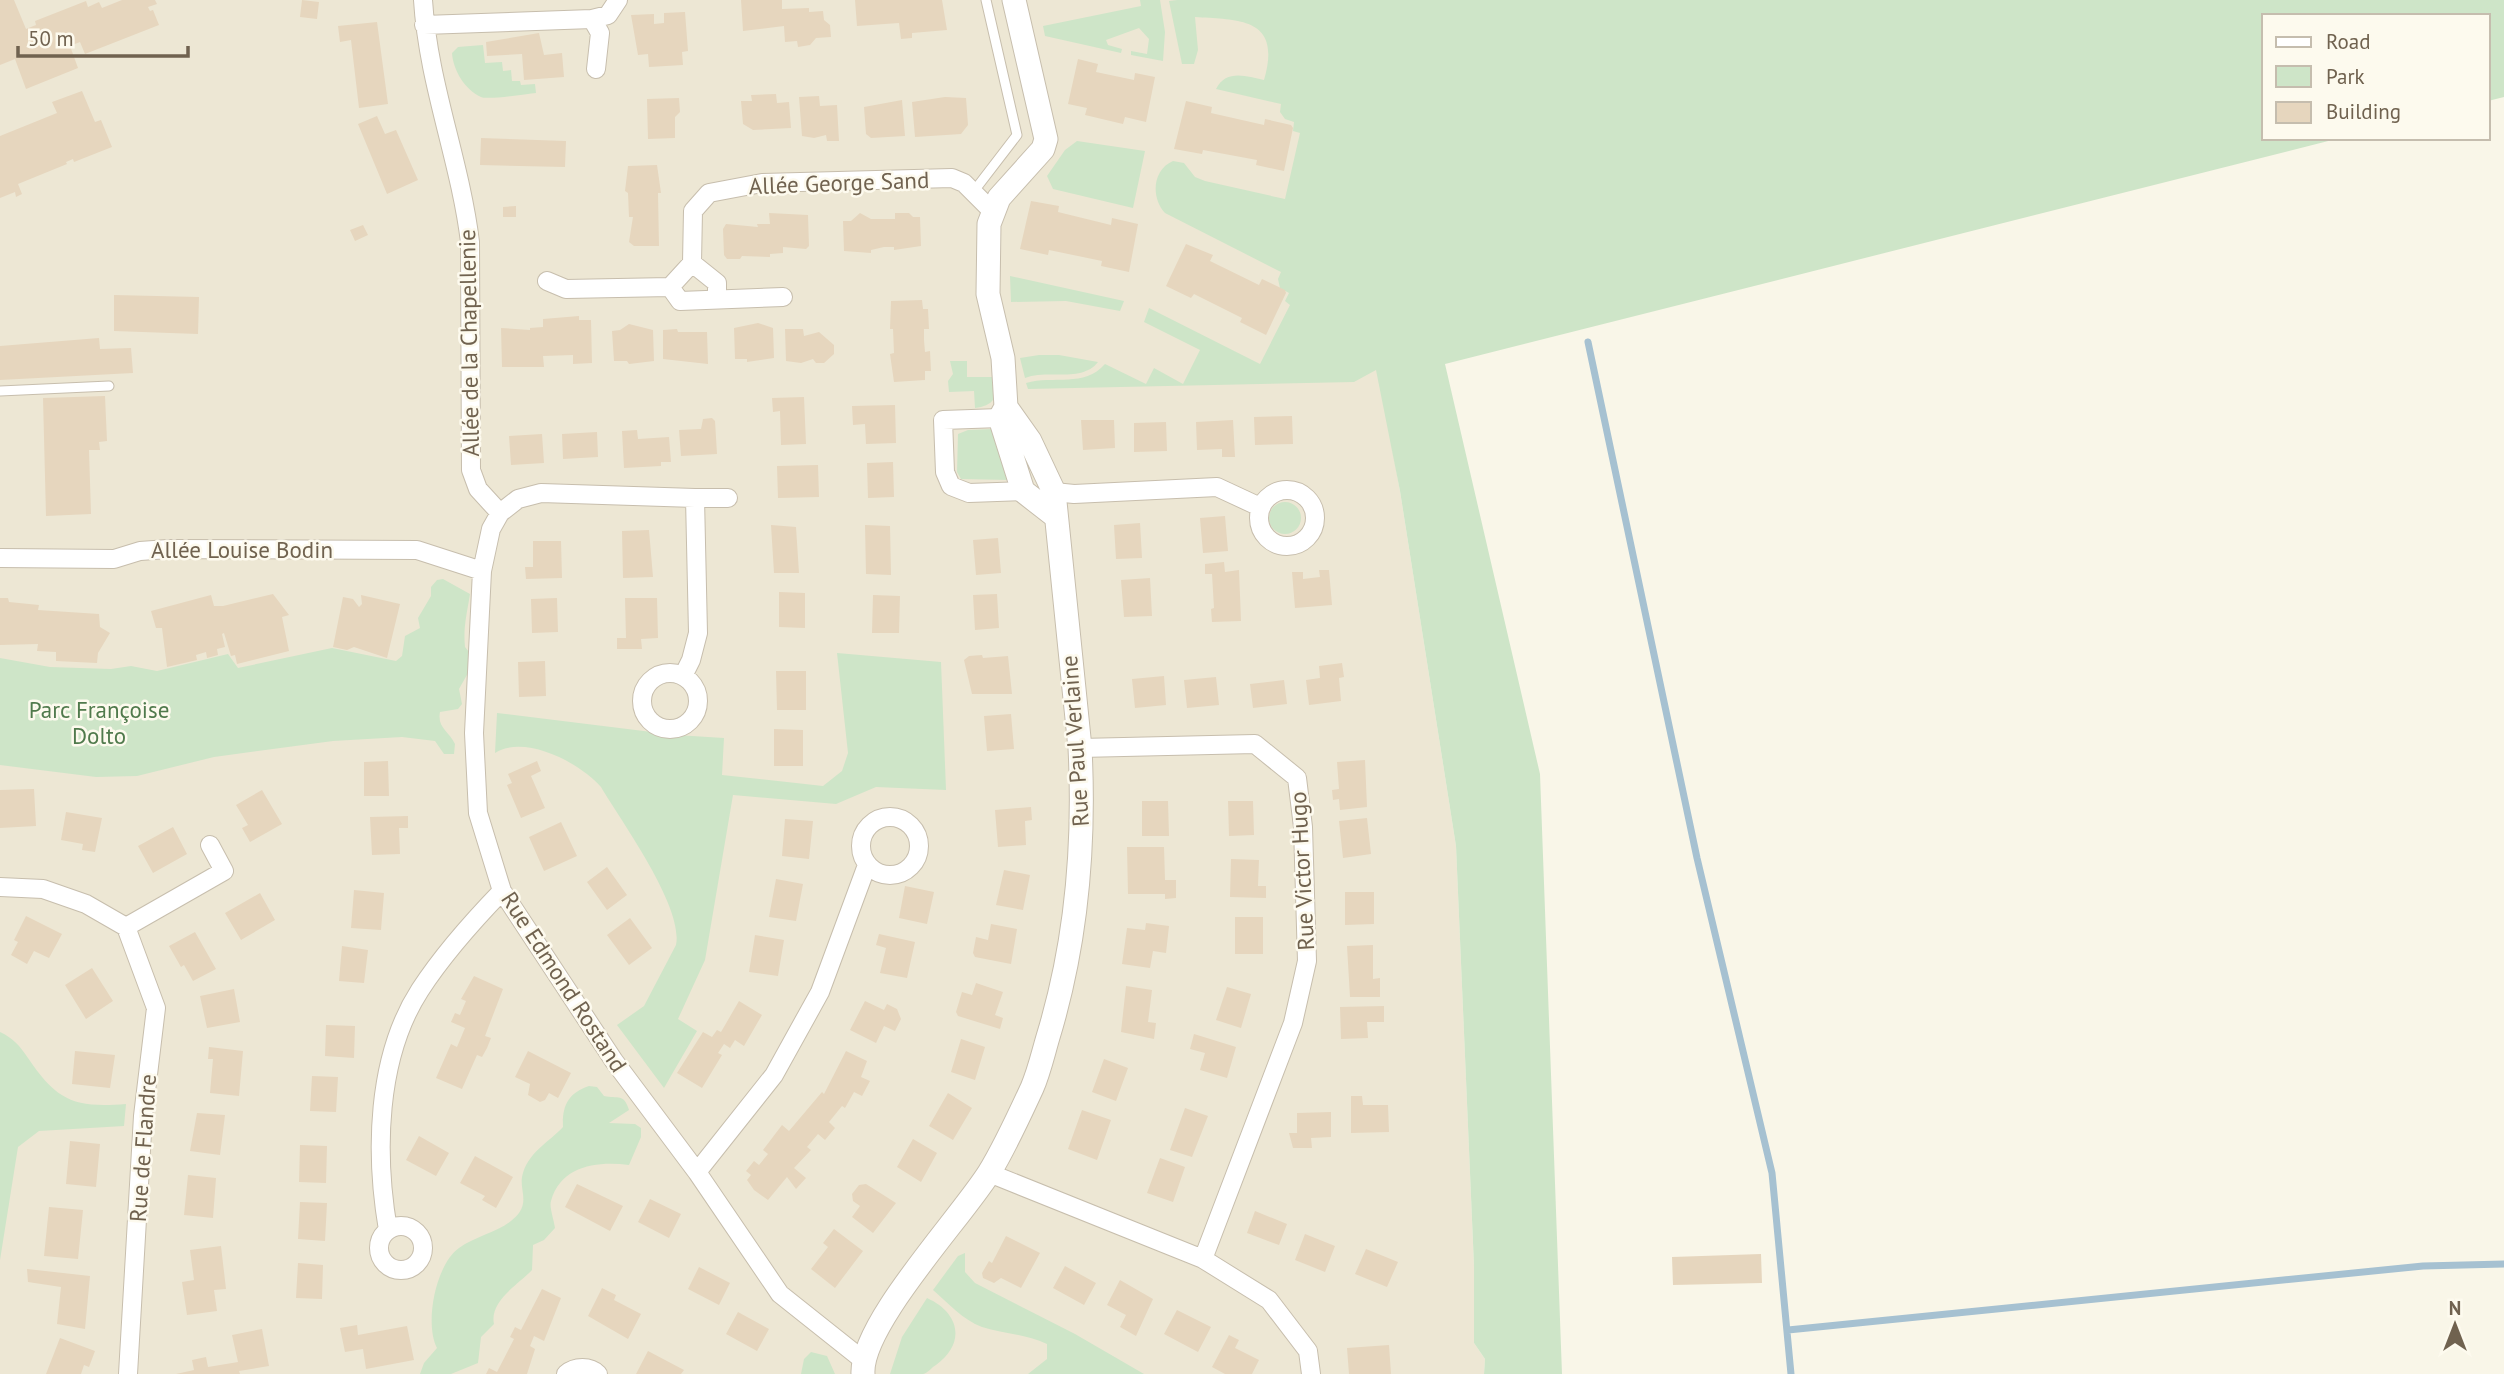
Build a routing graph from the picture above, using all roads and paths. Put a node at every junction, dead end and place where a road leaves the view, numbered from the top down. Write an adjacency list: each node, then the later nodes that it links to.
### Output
1 (423, 0): 6 (street, Allée de la Chapellenie)
2 (618, 0): 5 (street)
3 (986, 0): 8 (lane)
4 (1014, 0): 9 (street)
5 (592, 19): 6 (street); 7 (street)
6 (425, 25): 23 (street, Allée de la Chapellenie)
7 (596, 69)
8 (974, 191): 9 (street, Allée George Sand); 10 (street, Allée George Sand)
9 (992, 211): 17 (street)
10 (692, 263): 12 (street); 14 (street)
11 (547, 281): 12 (street)
12 (670, 287): 14 (street)
13 (783, 297): 14 (street)
14 (717, 298)
15 (109, 386): 16 (lane)
16 (0, 391)
17 (1003, 412): 18 (street); 18 (street); 19 (street, Rue Paul Verlaine)
18 (1023, 491): 24 (street)
19 (1054, 492): 22 (street); 24 (street, Rue Paul Verlaine)
20 (695, 498): 21 (street); 23 (street); 27 (street)
21 (728, 498)
22 (1260, 507)
23 (500, 513): 26 (street, Rue Edmond Rostand)
24 (1055, 516): 28 (street, Rue Paul Verlaine)
25 (0, 558): 26 (street, Allée Louise Bodin)
26 (482, 571): 32 (street, Rue Edmond Rostand)
27 (682, 676)
28 (1080, 748): 35 (street, Rue Paul Verlaine); 37 (street, Rue Victor Hugo)
29 (210, 845): 33 (street)
30 (867, 865): 34 (street)
31 (0, 887): 33 (street)
32 (502, 891): 34 (street, Rue Edmond Rostand); 36 (street)
33 (126, 927): 39 (street, Rue de Flandre)
34 (697, 1172): 38 (street, Rue Edmond Rostand)
35 (989, 1173): 37 (street); 38 (street, Rue Paul Verlaine)
36 (388, 1230)
37 (1203, 1259): 42 (street)
38 (863, 1367)
39 (128, 1374)
40 (566, 1374): 41 (street)
41 (598, 1374)
42 (1311, 1374)

